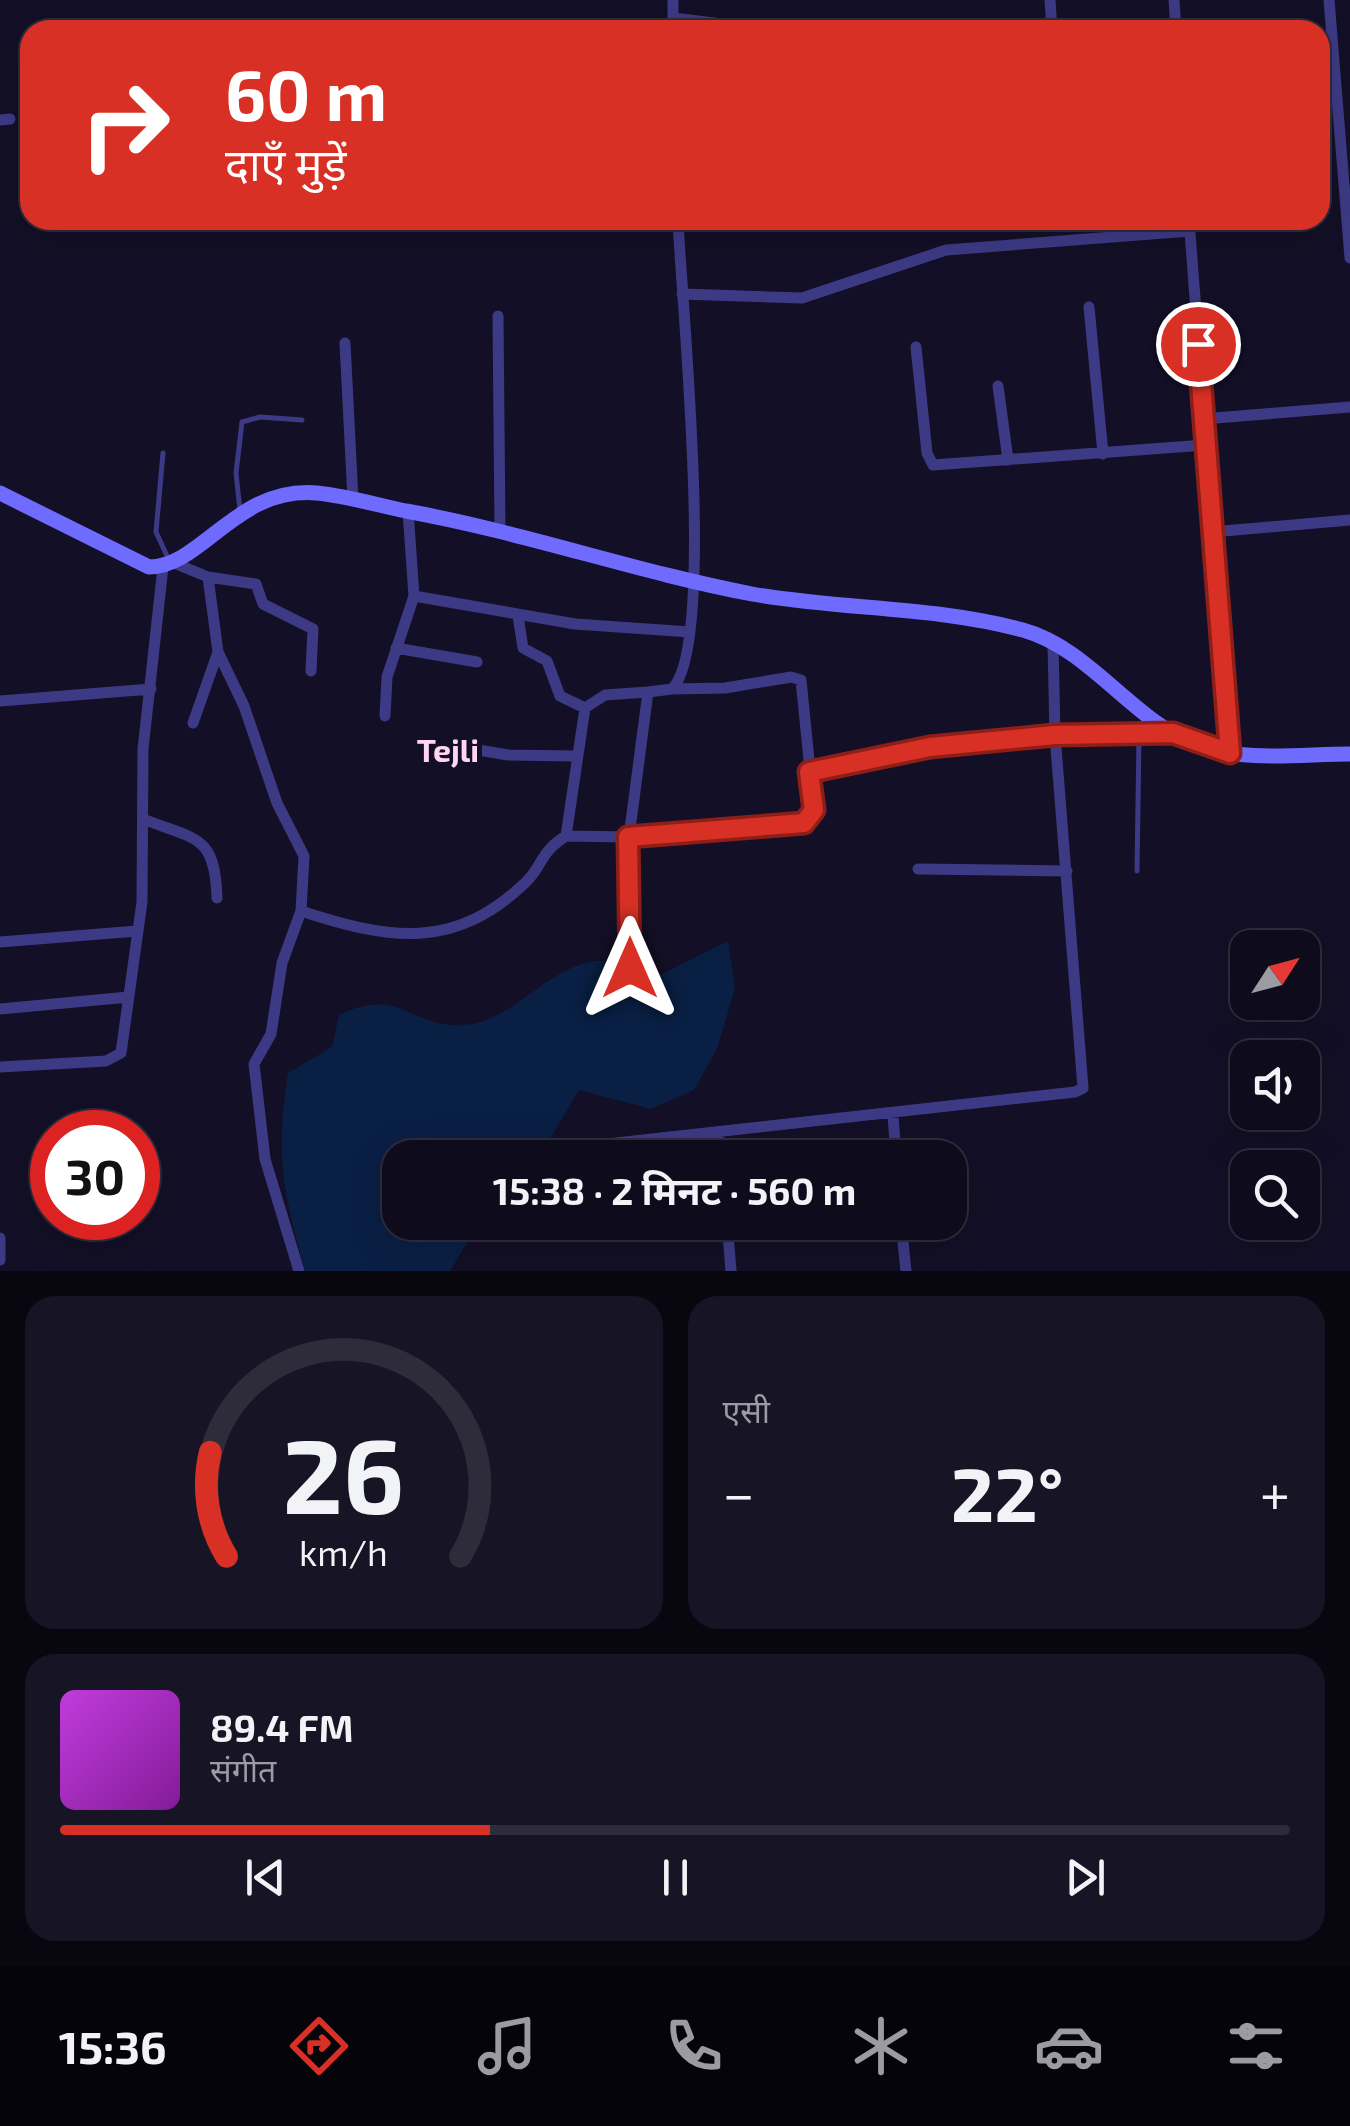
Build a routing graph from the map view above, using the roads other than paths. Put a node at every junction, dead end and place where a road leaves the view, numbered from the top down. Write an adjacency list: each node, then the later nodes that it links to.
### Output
1 (1329, 0): 5 (street)
2 (679, 230): 6 (street)
3 (1148, 230): 6 (street)
4 (1189, 230): 13 (street)
5 (1350, 258)
6 (682, 294): 28 (street)
7 (1089, 307): 17 (street)
8 (498, 316): 24 (street)
9 (345, 343): 20 (street)
10 (916, 347): 18 (street)
11 (998, 386): 18 (street)
12 (1350, 406): 13 (street)
13 (1203, 419): 15 (street)
14 (302, 420): 22 (lane)
15 (1205, 446): 17 (street); 25 (street)
16 (163, 454): 26 (lane)
17 (1104, 454): 18 (street)
18 (1008, 460)
19 (0, 493): 26 (street)
20 (353, 500): 21 (street); 22 (street)
21 (408, 511): 24 (street); 29 (street)
22 (240, 514): 26 (street)
23 (1350, 520): 25 (street)
24 (500, 531): 28 (street)
25 (1212, 532): 48 (street)
26 (168, 565): 27 (street); 38 (street)
27 (208, 577): 34 (street); 36 (street)
28 (696, 582): 31 (street); 32 (street)
29 (414, 596): 30 (street); 33 (street)
30 (518, 616): 31 (street); 41 (street)
31 (690, 632): 37 (street)
32 (1053, 644): 44 (street); 46 (street)
33 (396, 648): 35 (street); 42 (street)
34 (218, 652): 43 (street); 59 (street)
35 (477, 662)
36 (311, 672)
37 (672, 688): 39 (street); 51 (street)
38 (151, 689): 40 (street); 52 (street)
39 (648, 692): 41 (street); 54 (street)
40 (0, 702)
41 (586, 708): 50 (street)
42 (384, 716)
43 (193, 723)
44 (1173, 733): 45 (street); 48 (street)
45 (1139, 734): 46 (street); 57 (lane)
46 (1055, 735): 51 (street); 56 (street)
47 (455, 746): 50 (street)
48 (1230, 753): 49 (street)
49 (1350, 754)
50 (575, 756): 53 (street)
51 (809, 772): 54 (street)
52 (142, 819): 58 (street); 60 (street)
53 (566, 836): 54 (street); 59 (street)
54 (628, 837): 62 (street)
55 (918, 868): 56 (street)
56 (1067, 871): 66 (street)
57 (1137, 871)
58 (217, 898)
59 (301, 911): 75 (street)
60 (138, 931): 61 (street); 63 (street)
61 (0, 942)
62 (630, 968)
63 (129, 997): 64 (street); 65 (street)
64 (0, 1010)
65 (0, 1067)
66 (893, 1115): 67 (street); 70 (street)
67 (718, 1132): 68 (street); 69 (street)
68 (644, 1140)
69 (719, 1140)
70 (895, 1140)
71 (0, 1238): 74 (street)
72 (727, 1240): 76 (street)
73 (903, 1240): 77 (street)
74 (0, 1260)
75 (299, 1271)
76 (730, 1271)
77 (906, 1271)

